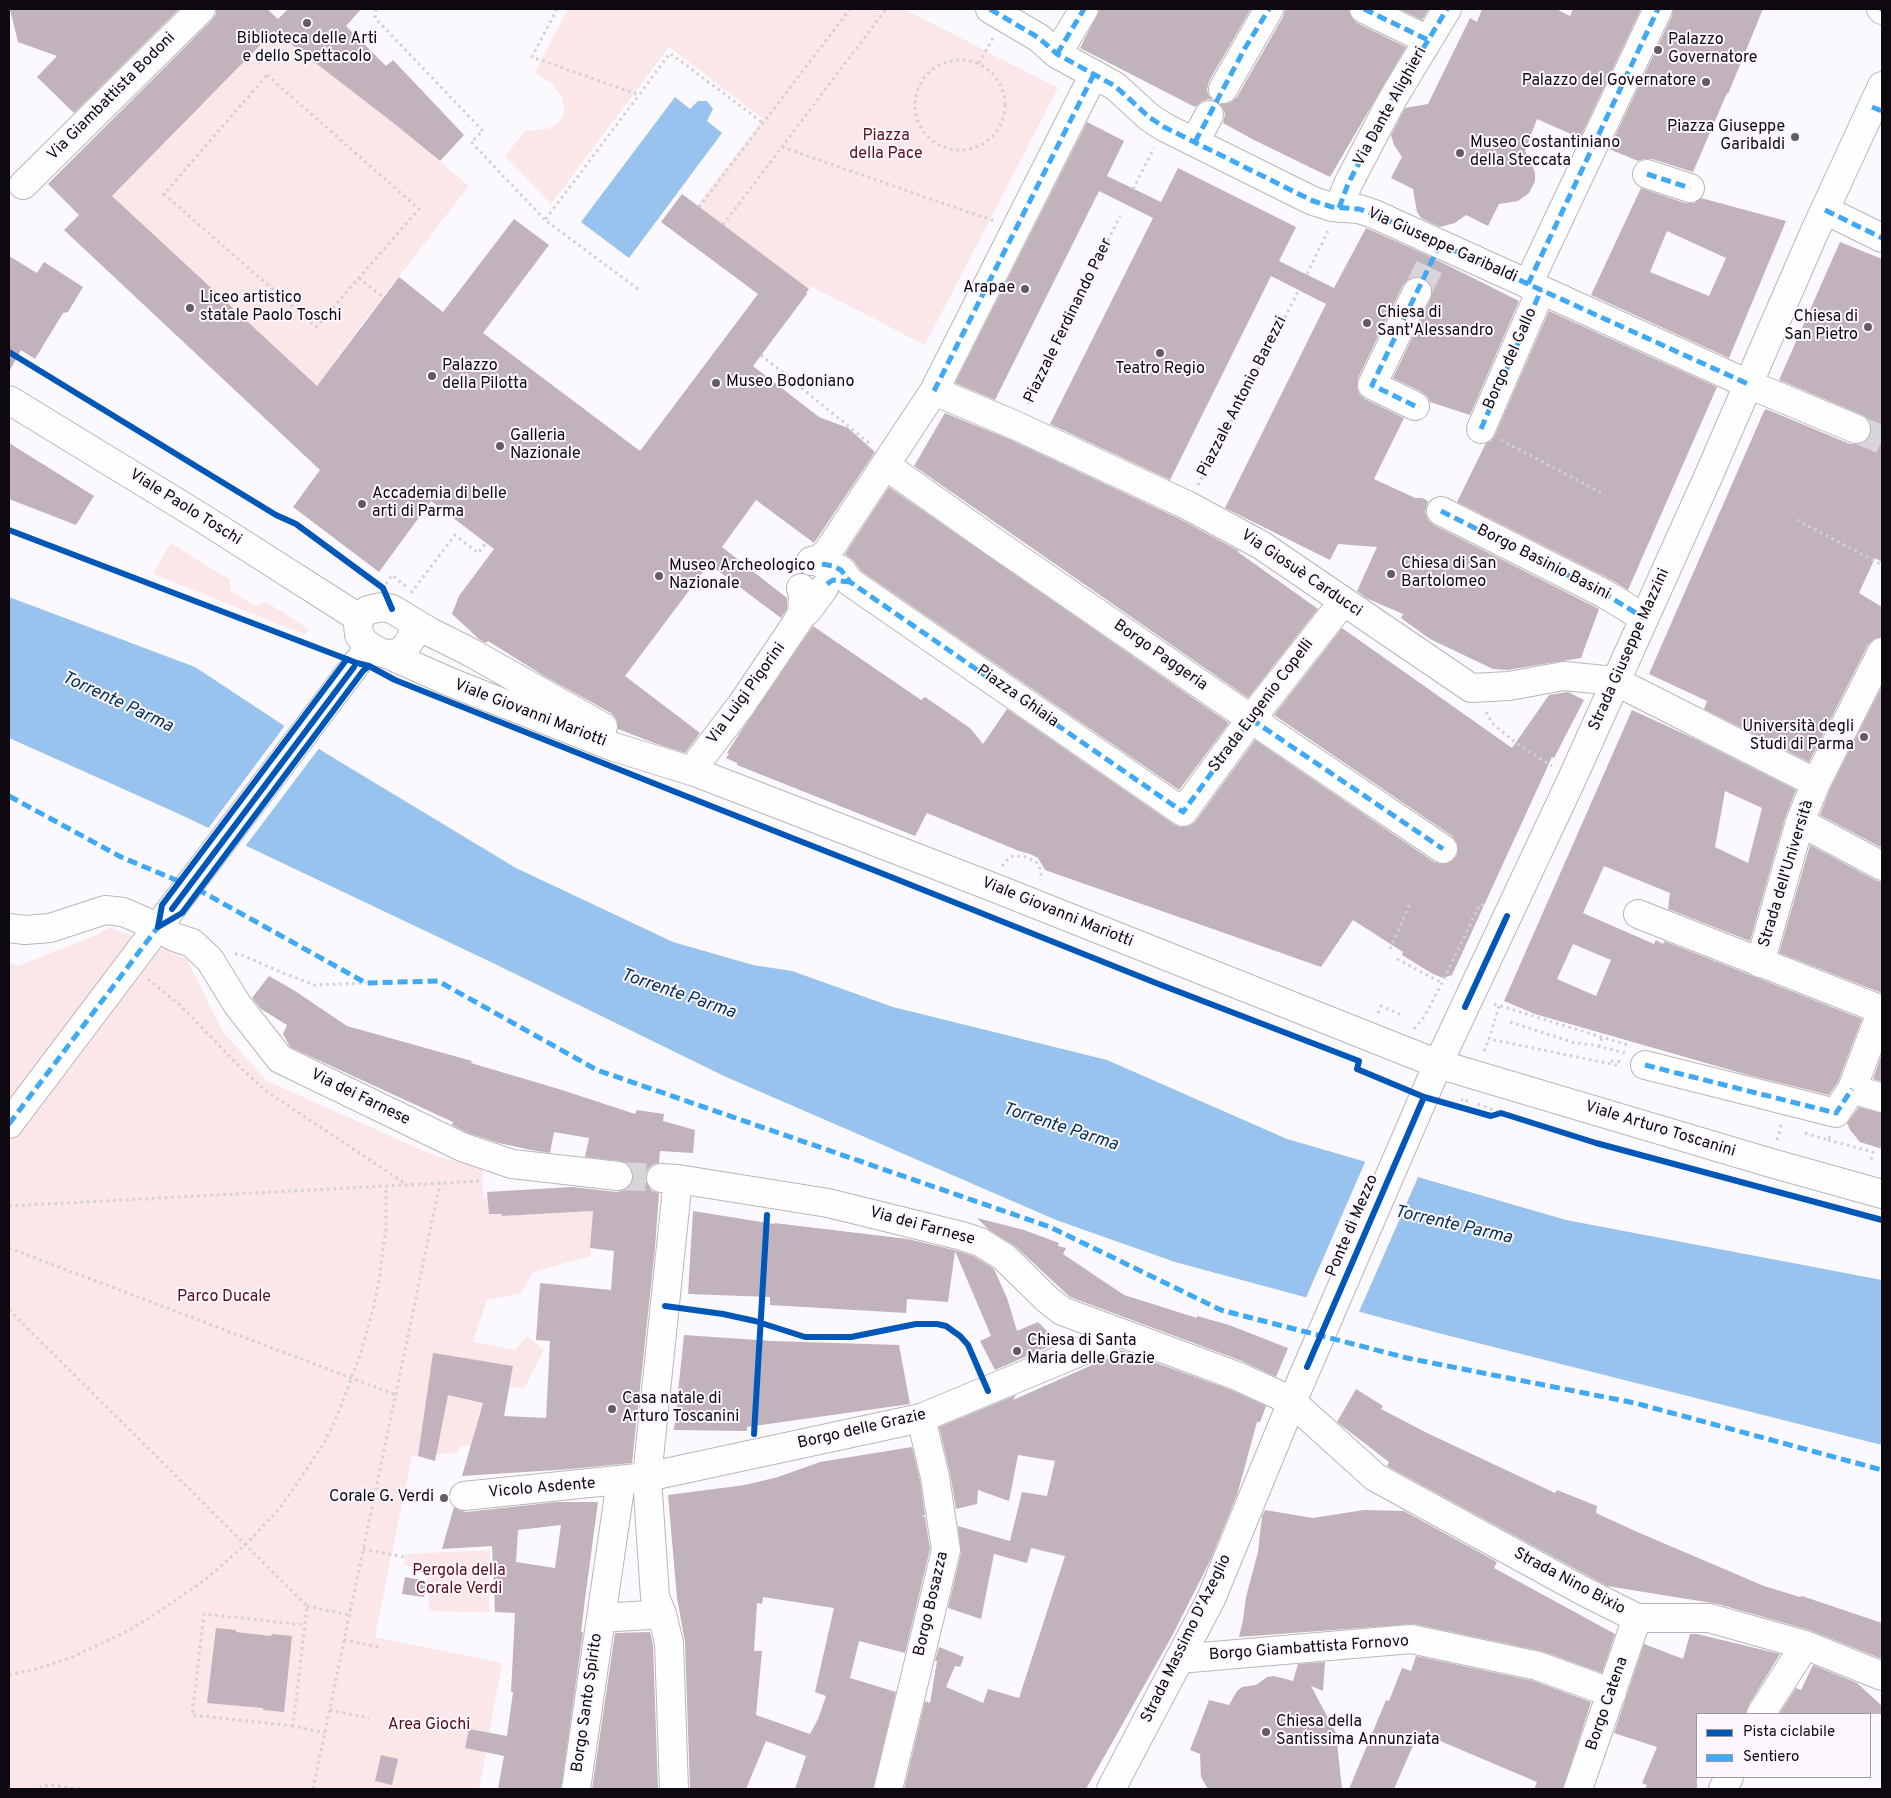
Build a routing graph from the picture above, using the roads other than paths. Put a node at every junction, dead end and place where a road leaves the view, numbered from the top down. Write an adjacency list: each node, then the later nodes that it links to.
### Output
1 (200, 9): 16 (street, Via Giambattista Bodoni)
2 (990, 9): 9 (street, Via Giuseppe Garibaldi)
3 (1084, 9): 9 (street)
4 (1268, 9): 11 (street)
5 (1364, 9): 8 (street)
6 (1447, 9): 8 (street, Via Dante Alighieri)
7 (1658, 9): 21 (street, Borgo del Gallo)
8 (1428, 40): 18 (street, Via Dante Alighieri)
9 (1057, 54): 10 (street, Via Giuseppe Garibaldi)
10 (1094, 74): 14 (street, Via Giuseppe Garibaldi); 24 (street)
11 (1224, 89)
12 (1879, 101): 19 (street)
13 (1209, 115): 14 (street)
14 (1195, 142): 18 (street, Via Giuseppe Garibaldi)
15 (1647, 174): 17 (street)
16 (22, 185)
17 (1690, 188)
18 (1340, 208): 21 (street, Via Giuseppe Garibaldi)
19 (1819, 221): 20 (street); 23 (street, Strada Giuseppe Mazzini)
20 (1882, 238)
21 (1534, 287): 23 (street, Via Giuseppe Garibaldi); 27 (street, Borgo del Gallo)
22 (1417, 292): 26 (street)
23 (1748, 384): 28 (street, Via Giuseppe Garibaldi); 35 (street, Strada Giuseppe Mazzini)
24 (934, 391): 29 (street); 32 (street, Via Giosuè Carducci)
25 (9, 400): 34 (street, Viale Paolo Toschi)
26 (1415, 406)
27 (1481, 429)
28 (1856, 429)
29 (885, 465): 31 (street, Via Luigi Pigorini); 39 (street, Borgo Paggeria)
30 (1441, 511): 35 (street, Borgo Basinio Basini)
31 (823, 578): 40 (street, Via Luigi Pigorini); 42 (street, Piazza Ghiaia)
32 (1343, 602): 38 (street, Via Giosuè Carducci); 39 (street, Strada Eugenio Copelli)
33 (400, 614): 34 (street); 37 (street); 40 (street, Viale Giovanni Mariotti)
34 (360, 618): 37 (street)
35 (1644, 618): 38 (street, Strada Giuseppe Mazzini)
36 (1882, 652): 41 (street, Strada dell'Università)
37 (371, 657): 40 (street, Viale Giovanni Mariotti); 47 (street)
38 (1615, 681): 41 (street); 52 (street, Strada Giuseppe Mazzini)
39 (1251, 719): 42 (street, Strada Eugenio Copelli); 44 (street, Borgo Paggeria)
40 (685, 769): 52 (street, Viale Giovanni Mariotti)
41 (1816, 782): 43 (street, Strada dell'Università)
42 (1183, 812)
43 (1800, 822): 45 (street); 49 (street, Strada dell'Università)
44 (1440, 847)
45 (1882, 866)
46 (1638, 914): 49 (street)
47 (165, 918): 48 (street, Via dei Farnese); 56 (street); 57 (street, Via dei Farnese)
48 (9, 928)
49 (1760, 963): 50 (street)
50 (1882, 1010): 53 (street)
51 (1646, 1062): 53 (street)
52 (1438, 1064): 54 (street, Strada Giuseppe Mazzini); 58 (street, Viale Arturo Toscanini)
53 (1852, 1089): 55 (street)
54 (1424, 1097): 60 (street, Ponte di Mezzo)
55 (1882, 1098)
56 (9, 1124)
57 (618, 1176)
58 (1872, 1191)
59 (1119, 1333): 60 (street, Via dei Farnese); 61 (street, Borgo delle Grazie); 62 (street, Via dei Farnese)
60 (1292, 1402): 67 (street, Strada Nino Bixio); 69 (street, Strada Massimo D'Azeglio)
61 (921, 1418): 62 (street, Borgo delle Grazie); 76 (street, Borgo Bosazza)
62 (647, 1477): 63 (street, Borgo delle Grazie); 65 (street)
63 (620, 1481): 64 (street, Vicolo Asdente); 66 (street, Borgo Santo Spirito)
64 (464, 1496)
65 (660, 1610): 66 (street); 75 (street)
66 (601, 1618): 74 (street, Borgo Santo Spirito)
67 (1637, 1618): 68 (street, Strada Nino Bixio); 71 (street, Borgo Catena)
68 (1805, 1645): 70 (street, Strada Nino Bixio); 72 (street)
69 (1179, 1659): 71 (street, Borgo Giambattista Fornovo); 77 (street, Strada Massimo D'Azeglio)
70 (1882, 1676)
71 (1612, 1693): 78 (street, Borgo Catena)
72 (1762, 1713)
73 (1729, 1778): 79 (street)
74 (576, 1789)
75 (674, 1789)
76 (888, 1789)
77 (1111, 1789)
78 (1578, 1789)
79 (1723, 1789)

